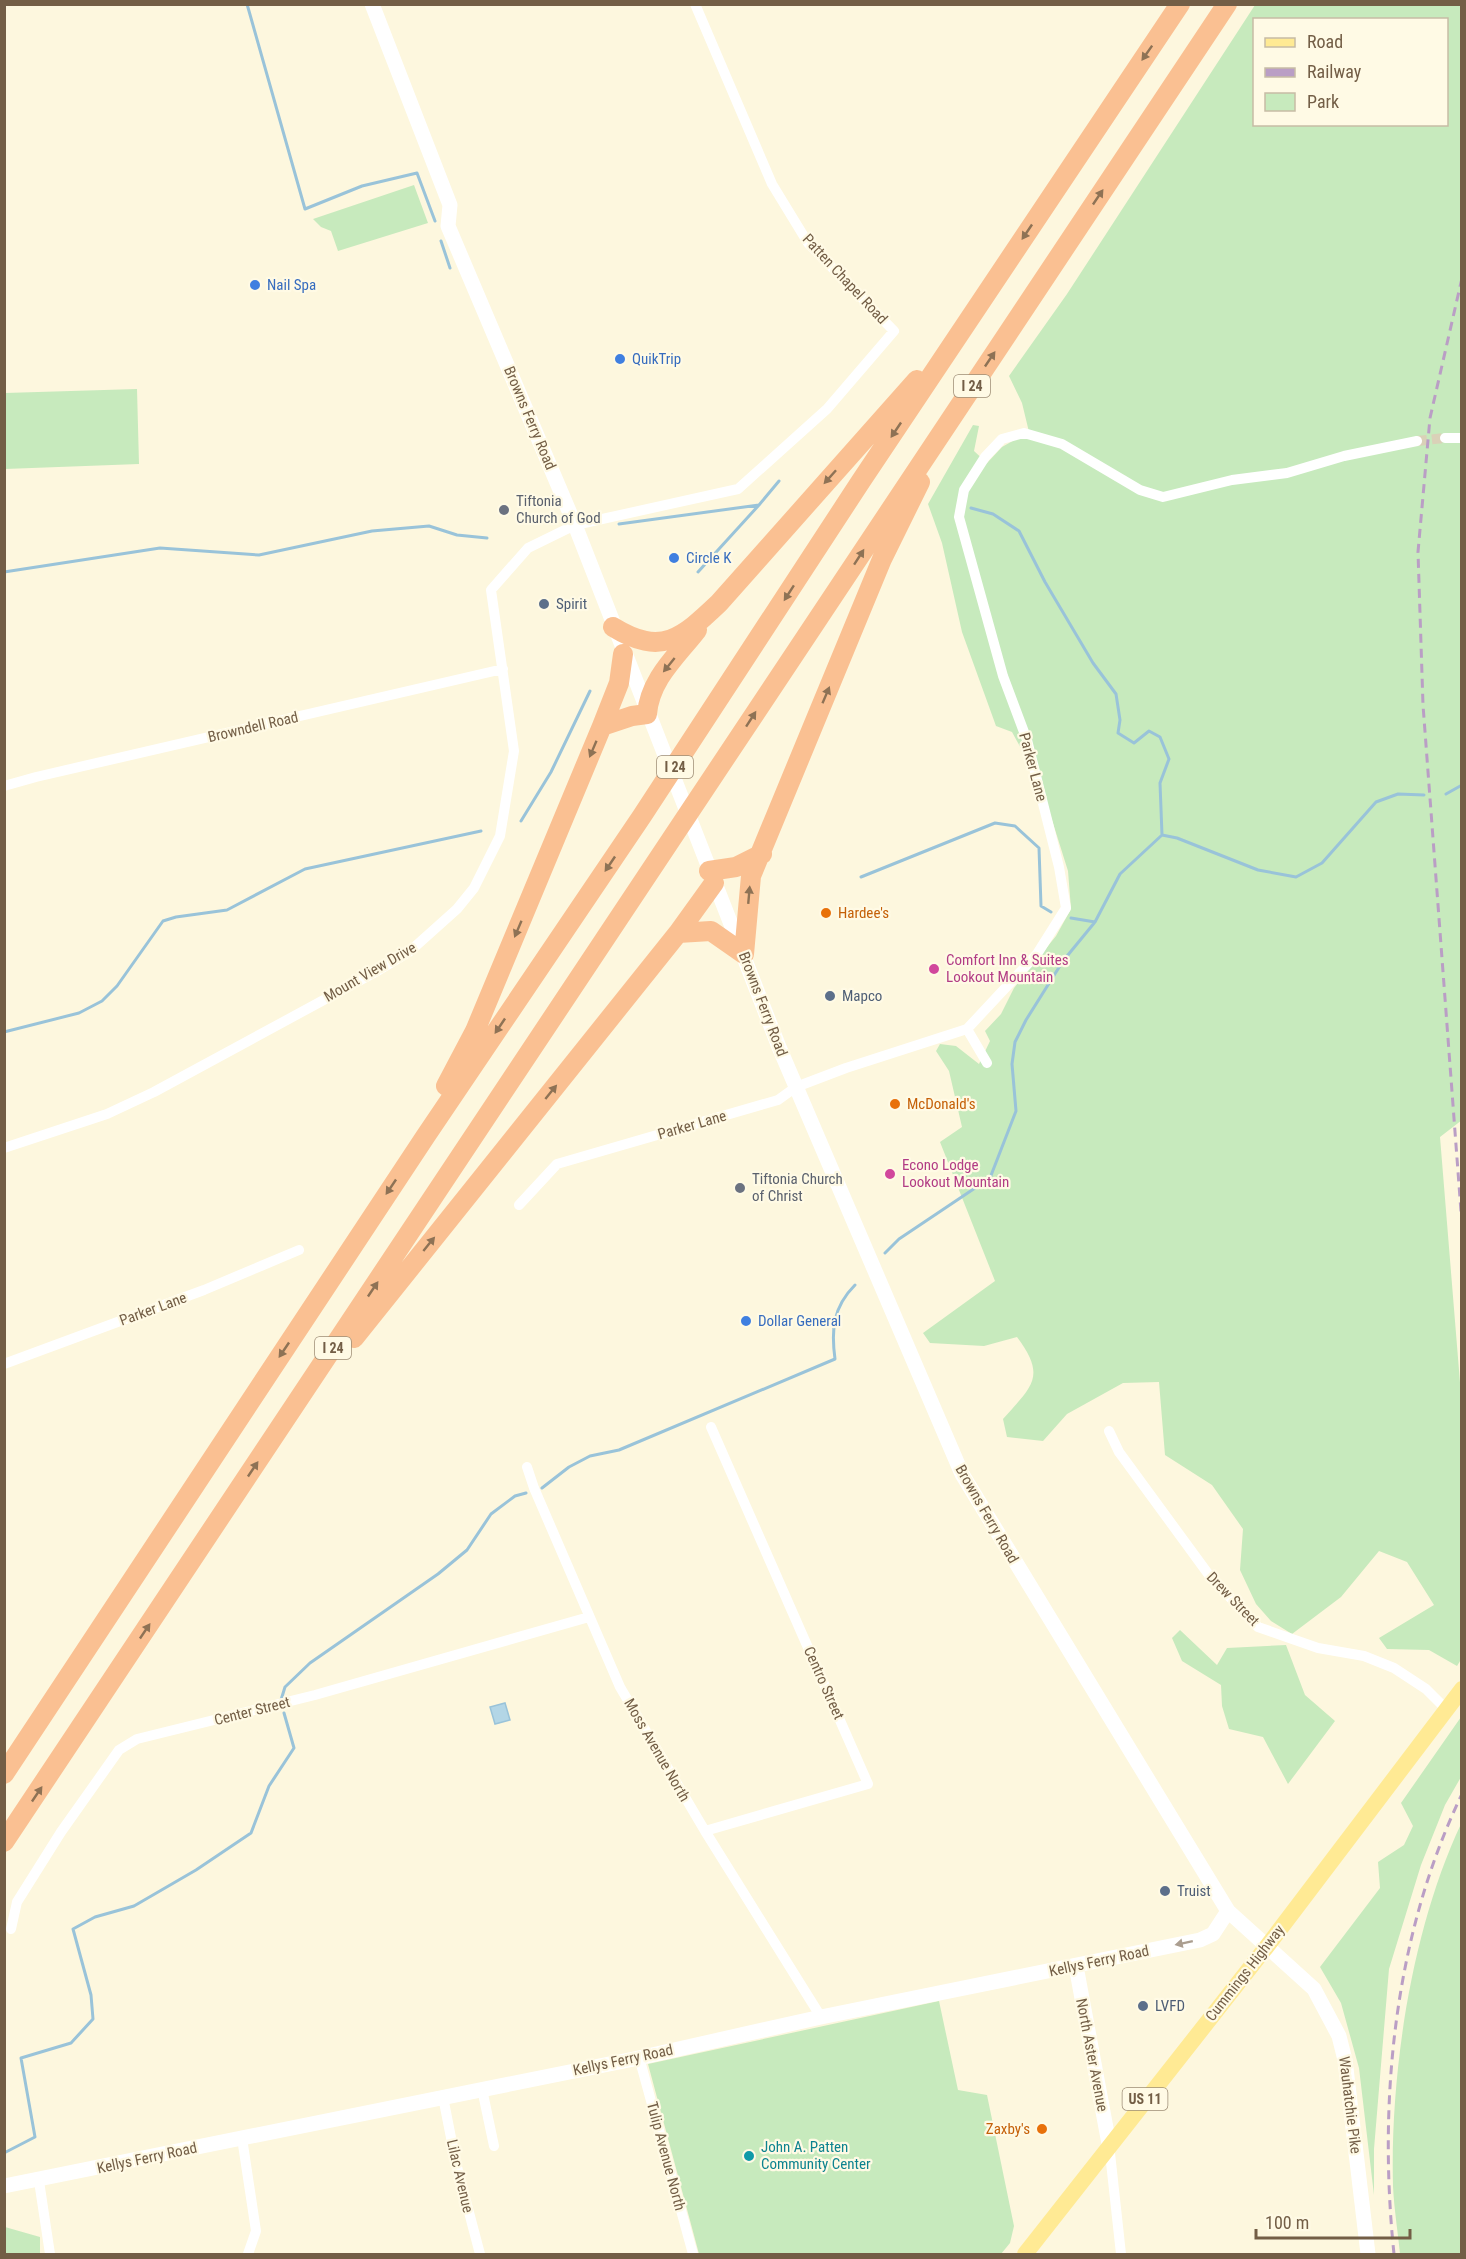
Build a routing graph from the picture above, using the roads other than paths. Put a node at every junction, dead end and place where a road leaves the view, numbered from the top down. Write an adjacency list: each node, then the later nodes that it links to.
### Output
1 (372, 4): 10 (street, Browns Ferry Road)
2 (695, 4): 10 (street, Patten Chapel Road)
3 (1180, 4): 5 (highway, I 24, one-way to 5)
4 (1227, 4): 9 (highway, I 24, one-way to 4)
5 (967, 324): 11 (highway, one-way to 11); 25 (highway, I 24, one-way to 25)
6 (1444, 438): 7 (street)
7 (1461, 438)
8 (1417, 441): 22 (street, Parker Lane)
9 (932, 445): 18 (highway, one-way to 9); 32 (highway, I 24, one-way to 9)
10 (575, 525): 12 (street, Browns Ferry Road); 14 (street, Mount View Drive)
11 (719, 603): 12 (highway); 15 (highway, one-way to 15)
12 (613, 627): 13 (street, Browns Ferry Road)
13 (623, 654): 15 (street, Browns Ferry Road); 16 (highway)
14 (503, 669): 17 (street, Browndell Road); 26 (street, Mount View Drive)
15 (647, 714): 16 (highway); 19 (street, Browns Ferry Road)
16 (602, 726): 25 (highway, one-way to 25)
17 (4, 786)
18 (762, 854): 19 (highway); 21 (highway, one-way to 18)
19 (712, 877): 20 (highway); 21 (street, Browns Ferry Road)
20 (678, 933): 21 (highway); 32 (highway, one-way to 20)
21 (744, 954): 24 (street, Browns Ferry Road)
22 (967, 1029): 23 (street); 24 (street, Parker Lane)
23 (987, 1063)
24 (796, 1087): 27 (street, Parker Lane); 40 (street, Browns Ferry Road)
25 (425, 1137): 37 (highway, I 24, one-way to 37)
26 (4, 1148)
27 (519, 1204)
28 (299, 1251): 29 (street, Parker Lane)
29 (4, 1364)
30 (711, 1427): 38 (street, Centro Street)
31 (1109, 1431): 36 (street, Drew Street)
32 (274, 1438): 39 (highway, I 24, one-way to 32)
33 (527, 1467): 34 (street, Moss Avenue North)
34 (589, 1617): 38 (street, Moss Avenue North); 41 (street, Center Street)
35 (1461, 1689): 36 (main road, Cummings Highway / US 11)
36 (1445, 1708): 42 (main road, Cummings Highway / US 11)
37 (4, 1774)
38 (705, 1831): 44 (street, Moss Avenue North)
39 (4, 1842)
40 (1228, 1911): 42 (street, Browns Ferry Road); 43 (street, Kellys Ferry Road, one-way to 43)
41 (11, 1929)
42 (1268, 1944): 49 (main road, Cummings Highway / US 11); 59 (street, Wauhatchie Pike)
43 (1076, 1966): 44 (street, Kellys Ferry Road); 49 (street, North Aster Avenue)
44 (821, 2017): 45 (street, Kellys Ferry Road)
45 (639, 2057): 46 (street, Kellys Ferry Road); 56 (street, Tulip Avenue North)
46 (482, 2089): 47 (street, Kellys Ferry Road); 50 (street)
47 (443, 2097): 48 (street, Kellys Ferry Road); 55 (street, Lilac Avenue)
48 (242, 2138): 51 (street, Kellys Ferry Road); 54 (street)
49 (1109, 2144): 57 (main road, Cummings Highway / US 11); 58 (street)
50 (494, 2146)
51 (39, 2181): 52 (street, Kellys Ferry Road); 53 (street)
52 (4, 2186)
53 (50, 2254)
54 (248, 2254)
55 (480, 2254)
56 (693, 2254)
57 (1025, 2254)
58 (1121, 2254)
59 (1368, 2254)

